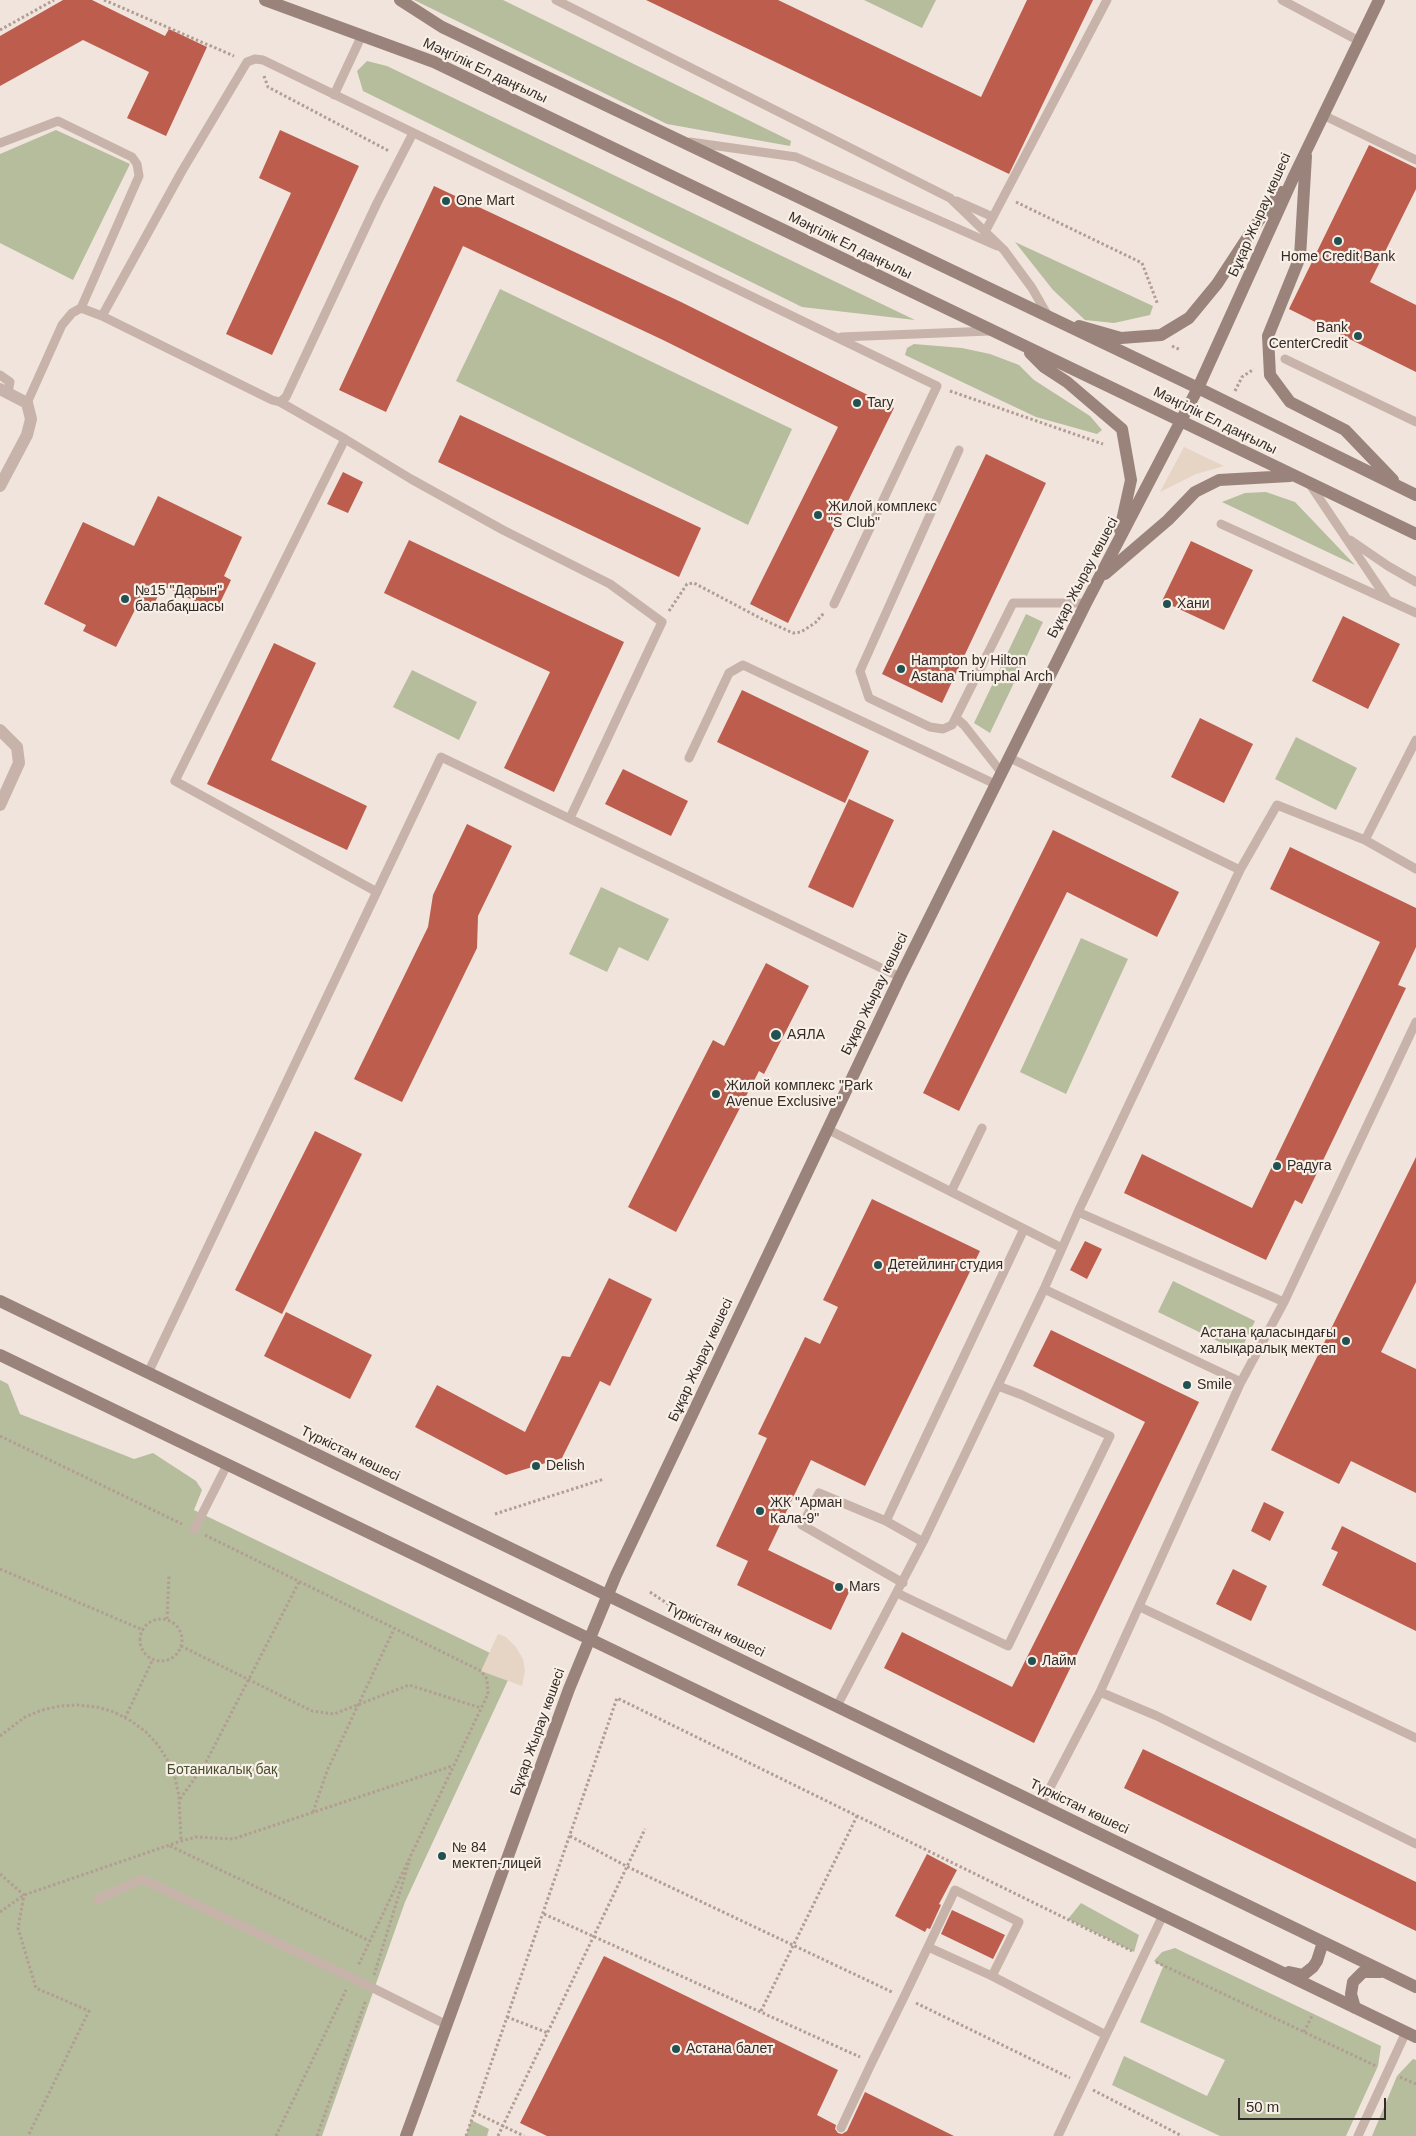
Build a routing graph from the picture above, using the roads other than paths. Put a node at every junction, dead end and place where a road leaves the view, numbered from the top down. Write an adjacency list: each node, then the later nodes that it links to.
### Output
1 (265, 0): 7 (main road, Мәңгілік Ел даңғылы)
2 (400, 0): 12 (main road, Мәңгілік Ел даңғылы)
3 (556, 0): 17 (lane)
4 (1107, 0): 18 (lane)
5 (1282, 0): 8 (lane)
6 (1379, 0): 8 (main road, Бұқар Жырау көшесі)
7 (362, 36): 9 (lane); 24 (main road, Мәңгілік Ел даңғылы)
8 (1359, 41): 10 (main road, Бұқар Жырау көшесі)
9 (334, 95): 11 (lane); 22 (lane)
10 (1323, 116): 14 (main road, Бұқар Жырау көшесі); 15 (lane)
11 (414, 133): 25 (lane); 31 (lane)
12 (680, 141): 20 (lane); 23 (main road, Мәңгілік Ел даңғылы)
13 (0, 143): 21 (lane)
14 (1306, 150): 16 (main road, Бұқар Жырау көшесі); 40 (main road)
15 (1416, 160)
16 (1294, 176): 23 (main road); 29 (main road, Бұқар Жырау көшесі)
17 (950, 198): 18 (lane); 19 (lane)
18 (992, 217): 19 (lane)
19 (985, 232): 20 (lane)
20 (1004, 250): 23 (lane)
21 (81, 308): 22 (lane); 32 (lane)
22 (102, 316): 31 (lane)
23 (1049, 318): 29 (main road, Мәңгілік Ел даңғылы)
24 (992, 331): 25 (lane); 26 (main road, Мәңгілік Ел даңғылы)
25 (838, 337): 49 (lane)
26 (1018, 343): 33 (main road, Мәңгілік Ел даңғылы); 44 (main road)
27 (1285, 358): 34 (lane)
28 (0, 375): 30 (lane)
29 (1198, 388): 33 (main road, Бұқар Жырау көшесі); 40 (main road, Мәңгілік Ел даңғылы)
30 (4, 391): 32 (street)
31 (280, 402): 35 (lane)
32 (27, 403): 39 (street)
33 (1181, 422): 37 (main road, Мәңгілік Ел даңғылы); 44 (main road, Бұқар Жырау көшесі)
34 (1416, 422)
35 (345, 439): 59 (lane); 63 (lane)
36 (959, 450): 51 (lane)
37 (1294, 476): 38 (main road, Мәңгілік Ел даңғылы); 45 (main road)
38 (1309, 483): 42 (main road, Мәңгілік Ел даңғылы); 43 (lane)
39 (0, 486)
40 (1409, 490)
41 (1221, 524): 47 (lane)
42 (1416, 534)
43 (1346, 537): 46 (lane); 47 (lane)
44 (1116, 547): 45 (main road, Бұқар Жырау көшесі)
45 (1099, 578): 48 (main road, Бұқар Жырау көшесі)
46 (1416, 582)
47 (1388, 600): 50 (lane)
48 (1086, 602): 51 (lane); 54 (main road, Бұқар Жырау көшесі)
49 (834, 604)
50 (1416, 613)
51 (956, 718): 56 (lane)
52 (0, 730): 58 (street)
53 (1416, 740): 60 (lane)
54 (1008, 757): 56 (main road, Бұқар Жырау көшесі); 62 (lane)
55 (689, 758): 57 (lane)
56 (1001, 772): 57 (main road, Бұқар Жырау көшесі)
57 (995, 784): 64 (main road, Бұқар Жырау көшесі)
58 (0, 805)
59 (570, 818): 63 (lane); 64 (lane)
60 (1365, 840): 61 (lane); 62 (lane)
61 (1416, 869)
62 (1240, 870): 69 (lane)
63 (377, 892): 76 (lane)
64 (900, 976): 67 (main road, Бұқар Жырау көшесі)
65 (1416, 1022): 74 (lane)
66 (982, 1128): 68 (lane)
67 (827, 1129): 68 (lane); 85 (main road, Бұқар Жырау көшесі)
68 (951, 1192): 70 (lane)
69 (1078, 1212): 71 (lane); 74 (lane)
70 (1024, 1229): 71 (lane); 80 (lane)
71 (1062, 1248): 72 (lane)
72 (1044, 1289): 77 (lane); 78 (lane)
73 (0, 1301): 76 (main road, Түркістан көшесі)
74 (1284, 1302): 77 (lane)
75 (0, 1355): 79 (main road)
76 (148, 1373): 85 (main road, Түркістан көшесі)
77 (1241, 1382): 86 (lane)
78 (998, 1386): 82 (lane); 84 (lane)
79 (227, 1465): 81 (lane); 87 (main road)
80 (886, 1521): 82 (lane); 83 (lane)
81 (194, 1530)
82 (923, 1542): 83 (lane)
83 (903, 1583): 84 (lane)
84 (897, 1593): 89 (lane)
85 (608, 1595): 87 (main road, Бұқар Жырау көшесі); 89 (main road, Түркістан көшесі)
86 (1140, 1607): 88 (lane); 90 (lane)
87 (590, 1640): 94 (main road); 102 (main road, Бұқар Жырау көшесі)
88 (1100, 1692): 91 (lane); 92 (lane)
89 (837, 1706): 91 (main road, Түркістан көшесі)
90 (1416, 1738)
91 (1041, 1805): 95 (main road, Түркістан көшесі)
92 (1416, 1844)
93 (98, 1899): 102 (lane)
94 (1164, 1915): 97 (main road); 104 (lane)
95 (1323, 1942): 97 (main road); 98 (main road, Түркістан көшесі)
96 (928, 1947): 99 (lane); 99 (lane); 105 (lane)
97 (1274, 1968): 101 (main road)
98 (1386, 1973): 100 (main road, Түркістан көшесі); 101 (main road)
99 (992, 1976): 104 (lane)
100 (1416, 1988)
101 (1355, 2008): 103 (main road)
102 (447, 2026): 106 (main road, Бұқар Жырау көшесі)
103 (1411, 2034): 108 (lane)
104 (1106, 2035): 107 (lane)
105 (841, 2128)
106 (406, 2136)
107 (1058, 2136)
108 (1358, 2136)

